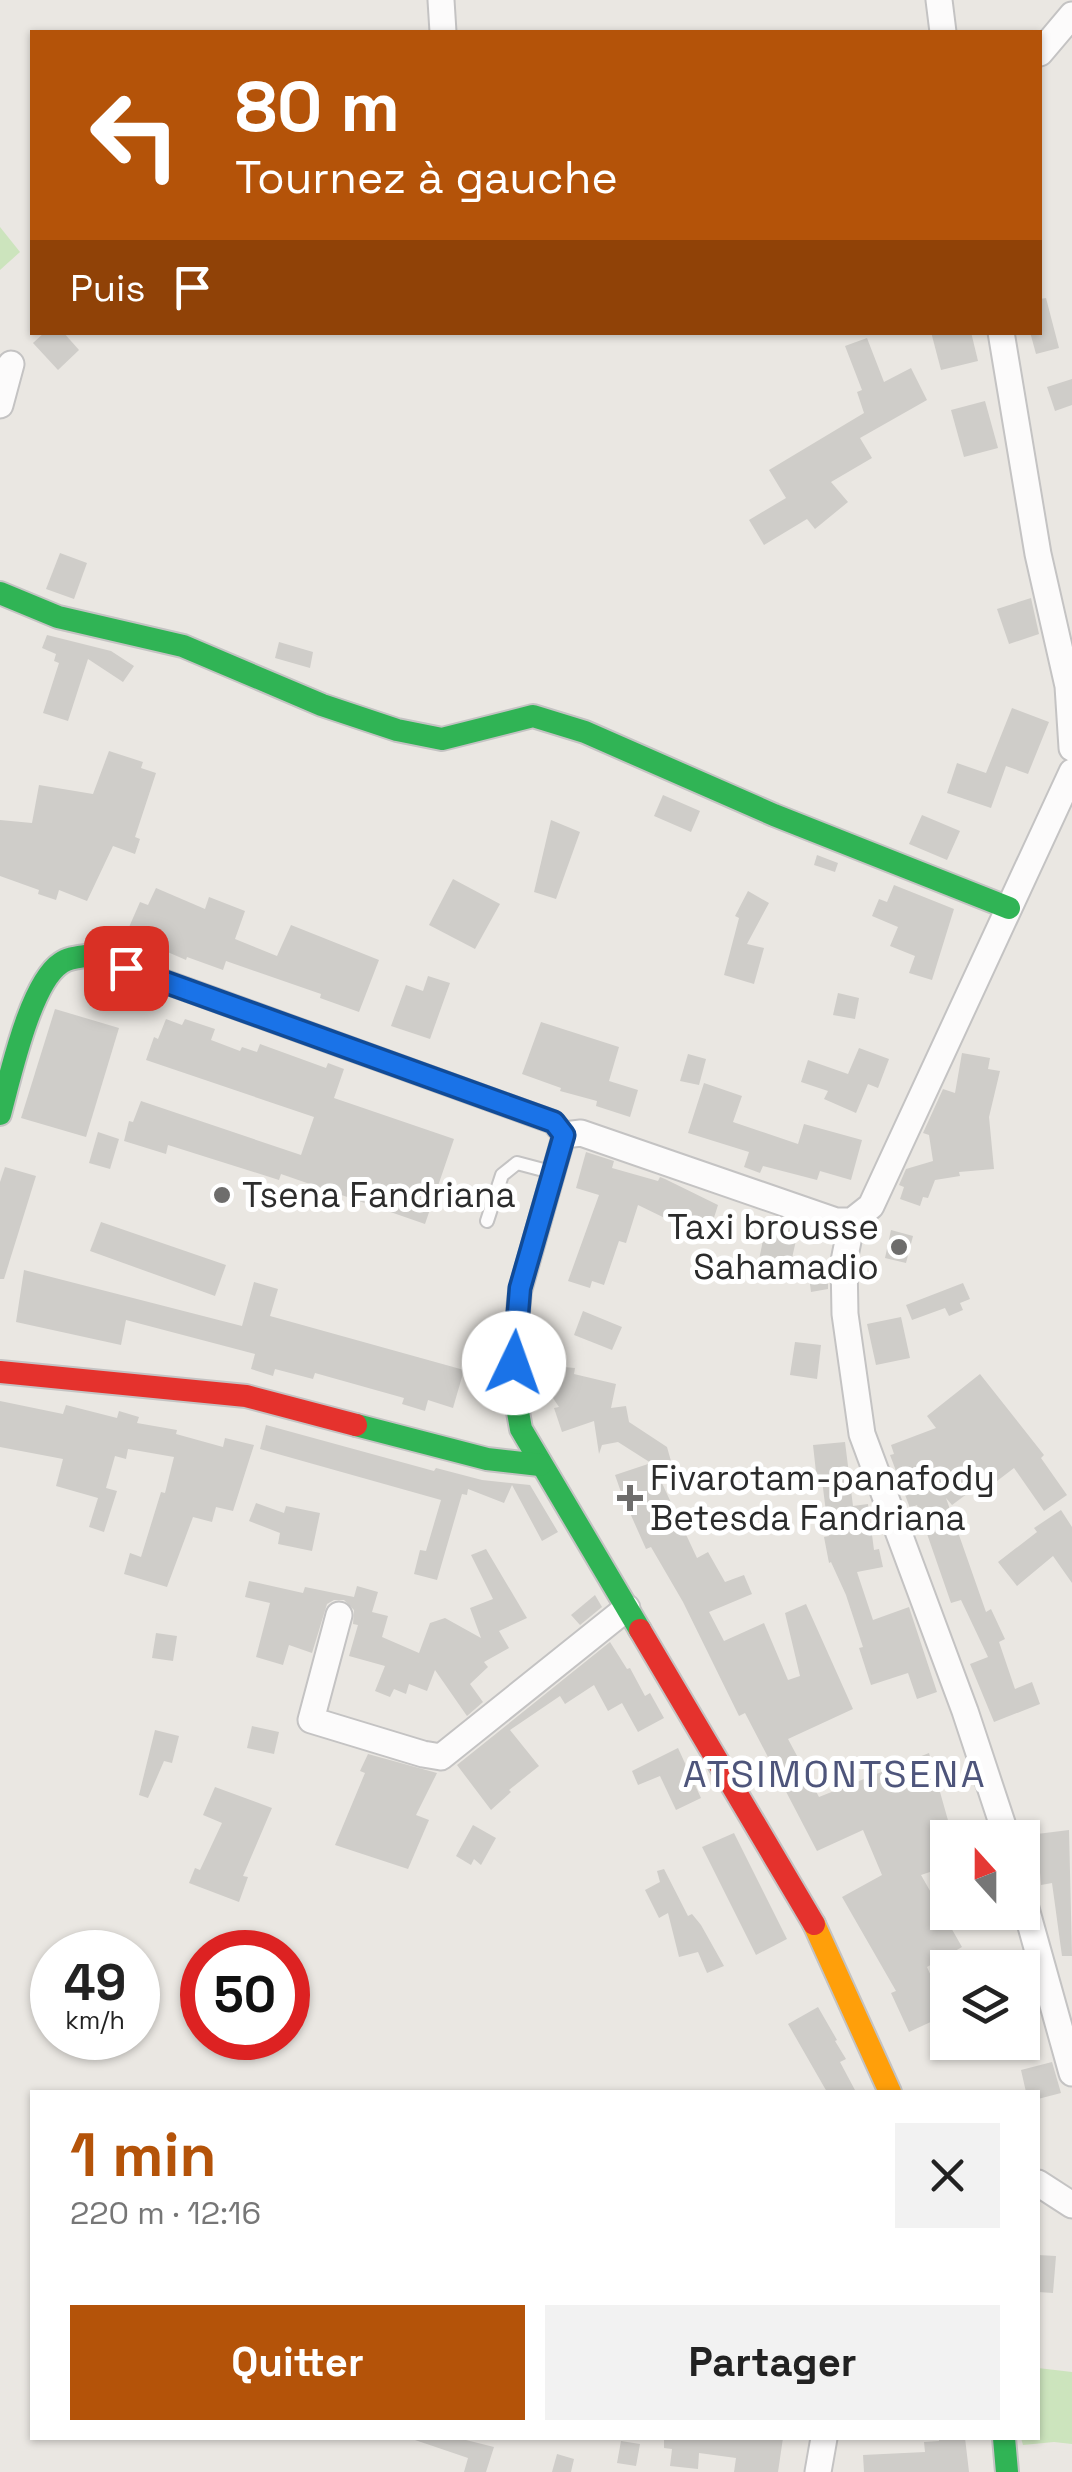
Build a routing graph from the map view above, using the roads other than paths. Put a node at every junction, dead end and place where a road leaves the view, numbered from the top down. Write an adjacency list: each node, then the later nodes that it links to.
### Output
1 (440, 0): 4 (street)
2 (939, 0): 5 (street)
3 (1072, 15): 6 (street)
4 (443, 30)
5 (943, 30)
6 (1042, 51)
7 (1002, 335): 11 (street)
8 (11, 364): 9 (street)
9 (0, 405)
10 (0, 592): 13 (street)
11 (1072, 748)
12 (1072, 772): 13 (street)
13 (1009, 908): 18 (street)
14 (0, 1114): 15 (street)
15 (564, 1135): 16 (street); 18 (street)
16 (554, 1174): 17 (lane); 20 (street)
17 (487, 1220)
18 (852, 1220): 23 (street)
19 (0, 1372): 20 (street)
20 (540, 1465): 21 (street)
21 (627, 1608): 22 (street); 26 (street)
22 (339, 1615)
23 (1001, 1820)
24 (1032, 1930): 25 (street)
25 (1072, 2073)
26 (889, 2090)
27 (824, 2440): 29 (street)
28 (1004, 2440): 30 (street)
29 (818, 2472)
30 (1007, 2472)

